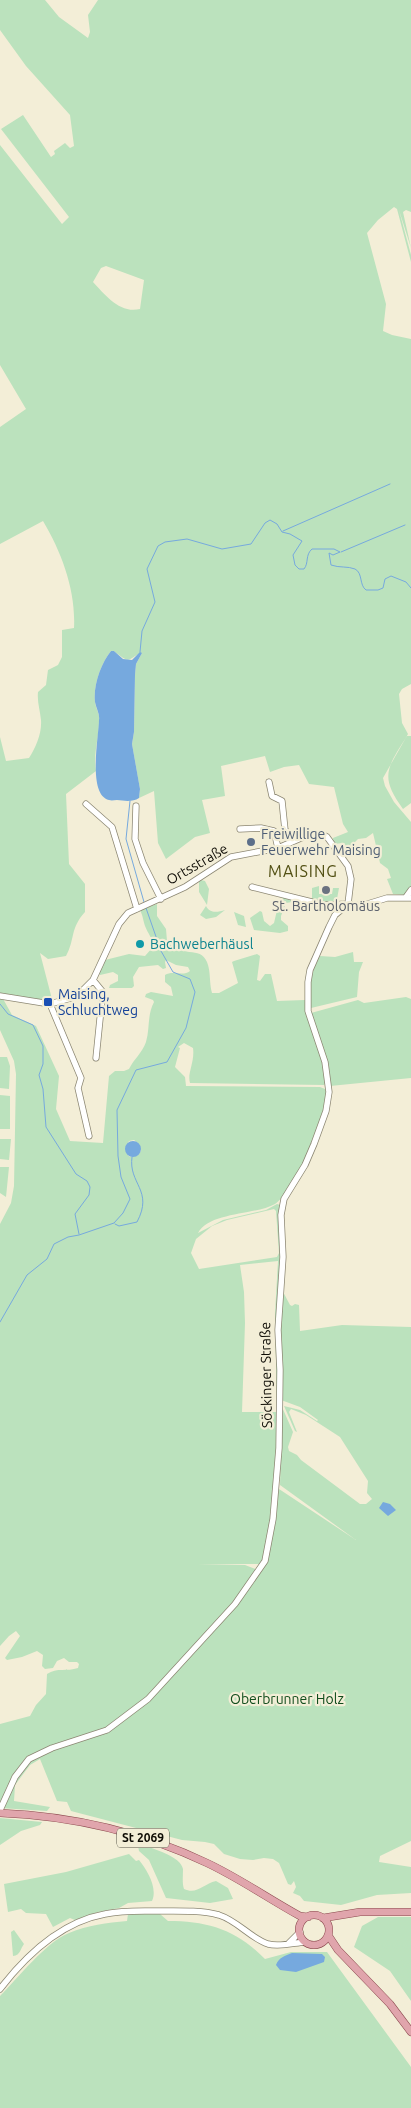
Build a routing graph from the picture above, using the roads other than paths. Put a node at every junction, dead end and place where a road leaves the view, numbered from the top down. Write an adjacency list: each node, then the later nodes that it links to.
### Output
1 (269, 782): 5 (street)
2 (86, 804): 14 (street)
3 (136, 806): 12 (street)
4 (240, 829): 6 (street)
5 (285, 830): 6 (street); 7 (street)
6 (274, 831): 8 (street)
7 (296, 840): 8 (street, Ortsstraße); 13 (street, Ortsstraße)
8 (278, 848): 12 (street, Ortsstraße)
9 (252, 887): 13 (street)
10 (411, 890): 11 (street)
11 (408, 898): 13 (street)
12 (161, 899): 14 (street, Ortsstraße)
13 (348, 904): 20 (street, Söckinger Straße)
14 (139, 908): 15 (street, Ortsstraße)
15 (93, 980): 17 (street, Ortsstraße); 18 (street)
16 (0, 996): 17 (street)
17 (50, 1004): 19 (street)
18 (96, 1058)
19 (89, 1136)
20 (0, 1811): 21 (main road, St 2069)
21 (277, 1903): 23 (main road, St 2069); 26 (main road, St 2069)
22 (411, 1912): 24 (main road)
23 (308, 1917): 25 (main road); 26 (main road)
24 (341, 1917): 25 (main road); 27 (main road)
25 (323, 1918): 27 (main road)
26 (300, 1929): 28 (main road); 30 (street)
27 (329, 1932): 29 (main road); 31 (main road)
28 (305, 1942): 29 (main road); 30 (street)
29 (321, 1943): 31 (main road)
30 (286, 1944): 32 (street)
31 (338, 1950): 33 (main road)
32 (0, 1989)
33 (411, 2032)

